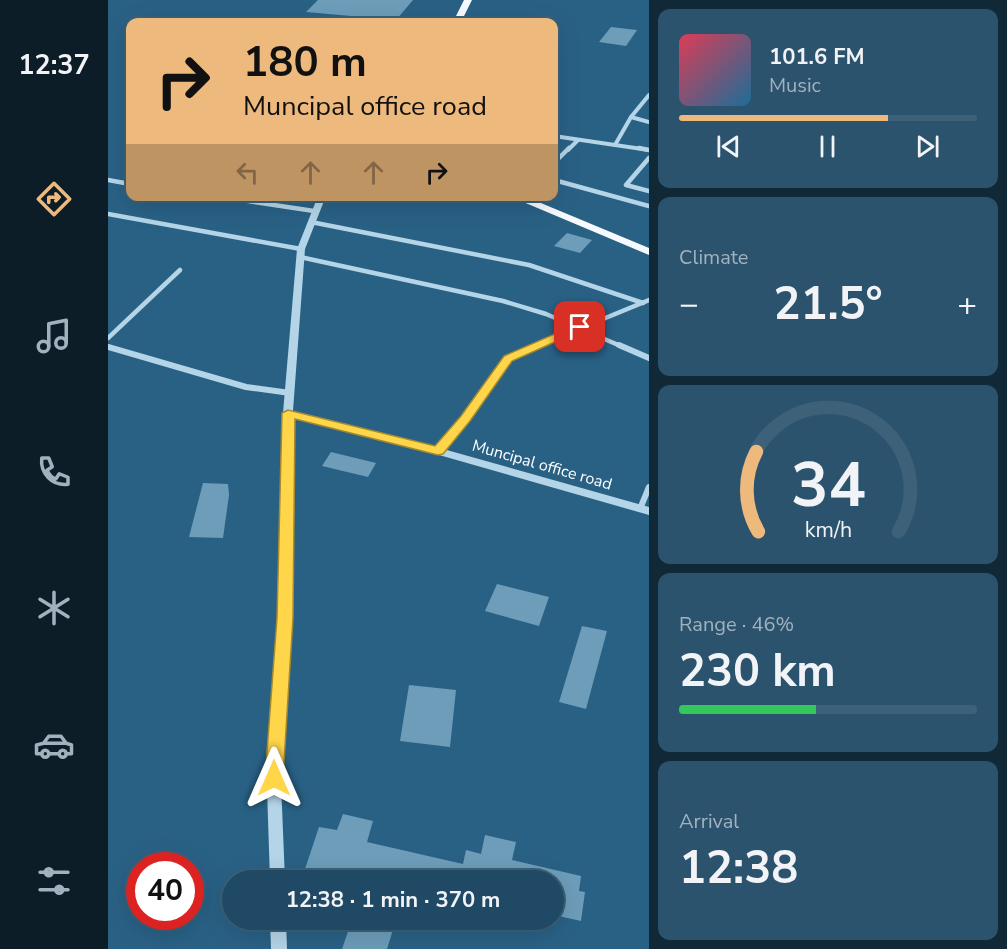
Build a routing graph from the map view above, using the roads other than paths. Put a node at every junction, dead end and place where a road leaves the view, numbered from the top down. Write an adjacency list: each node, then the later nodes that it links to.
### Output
1 (461, 0): 3 (main road)
2 (468, 0): 4 (main road)
3 (452, 18)
4 (459, 18)
5 (648, 97): 6 (street)
6 (631, 117): 7 (street); 10 (street)
7 (648, 122)
8 (558, 137): 9 (street)
9 (578, 140): 10 (street); 13 (street)
10 (615, 145): 11 (street)
11 (648, 150)
12 (648, 158): 17 (street)
13 (558, 159)
14 (108, 180): 16 (street)
15 (558, 181): 22 (street)
16 (126, 183)
17 (648, 191)
18 (238, 201): 24 (street)
19 (320, 201): 24 (street)
20 (526, 201): 26 (main road)
21 (546, 201): 25 (main road)
22 (648, 206)
23 (108, 214): 27 (street)
24 (313, 217): 27 (street); 29 (street)
25 (648, 243)
26 (648, 252)
27 (300, 253): 30 (street); 34 (street)
28 (180, 270): 31 (street)
29 (646, 302): 30 (street)
30 (580, 327): 33 (street); 36 (street)
31 (108, 338)
32 (108, 347): 34 (street)
33 (648, 358)
34 (290, 393): 35 (street)
35 (288, 413): 36 (street, Muncipal office road); 39 (street)
36 (438, 451): 38 (street, Muncipal office road)
37 (648, 487): 38 (street)
38 (644, 510)
39 (277, 870)
40 (278, 930): 41 (street)
41 (279, 949)

